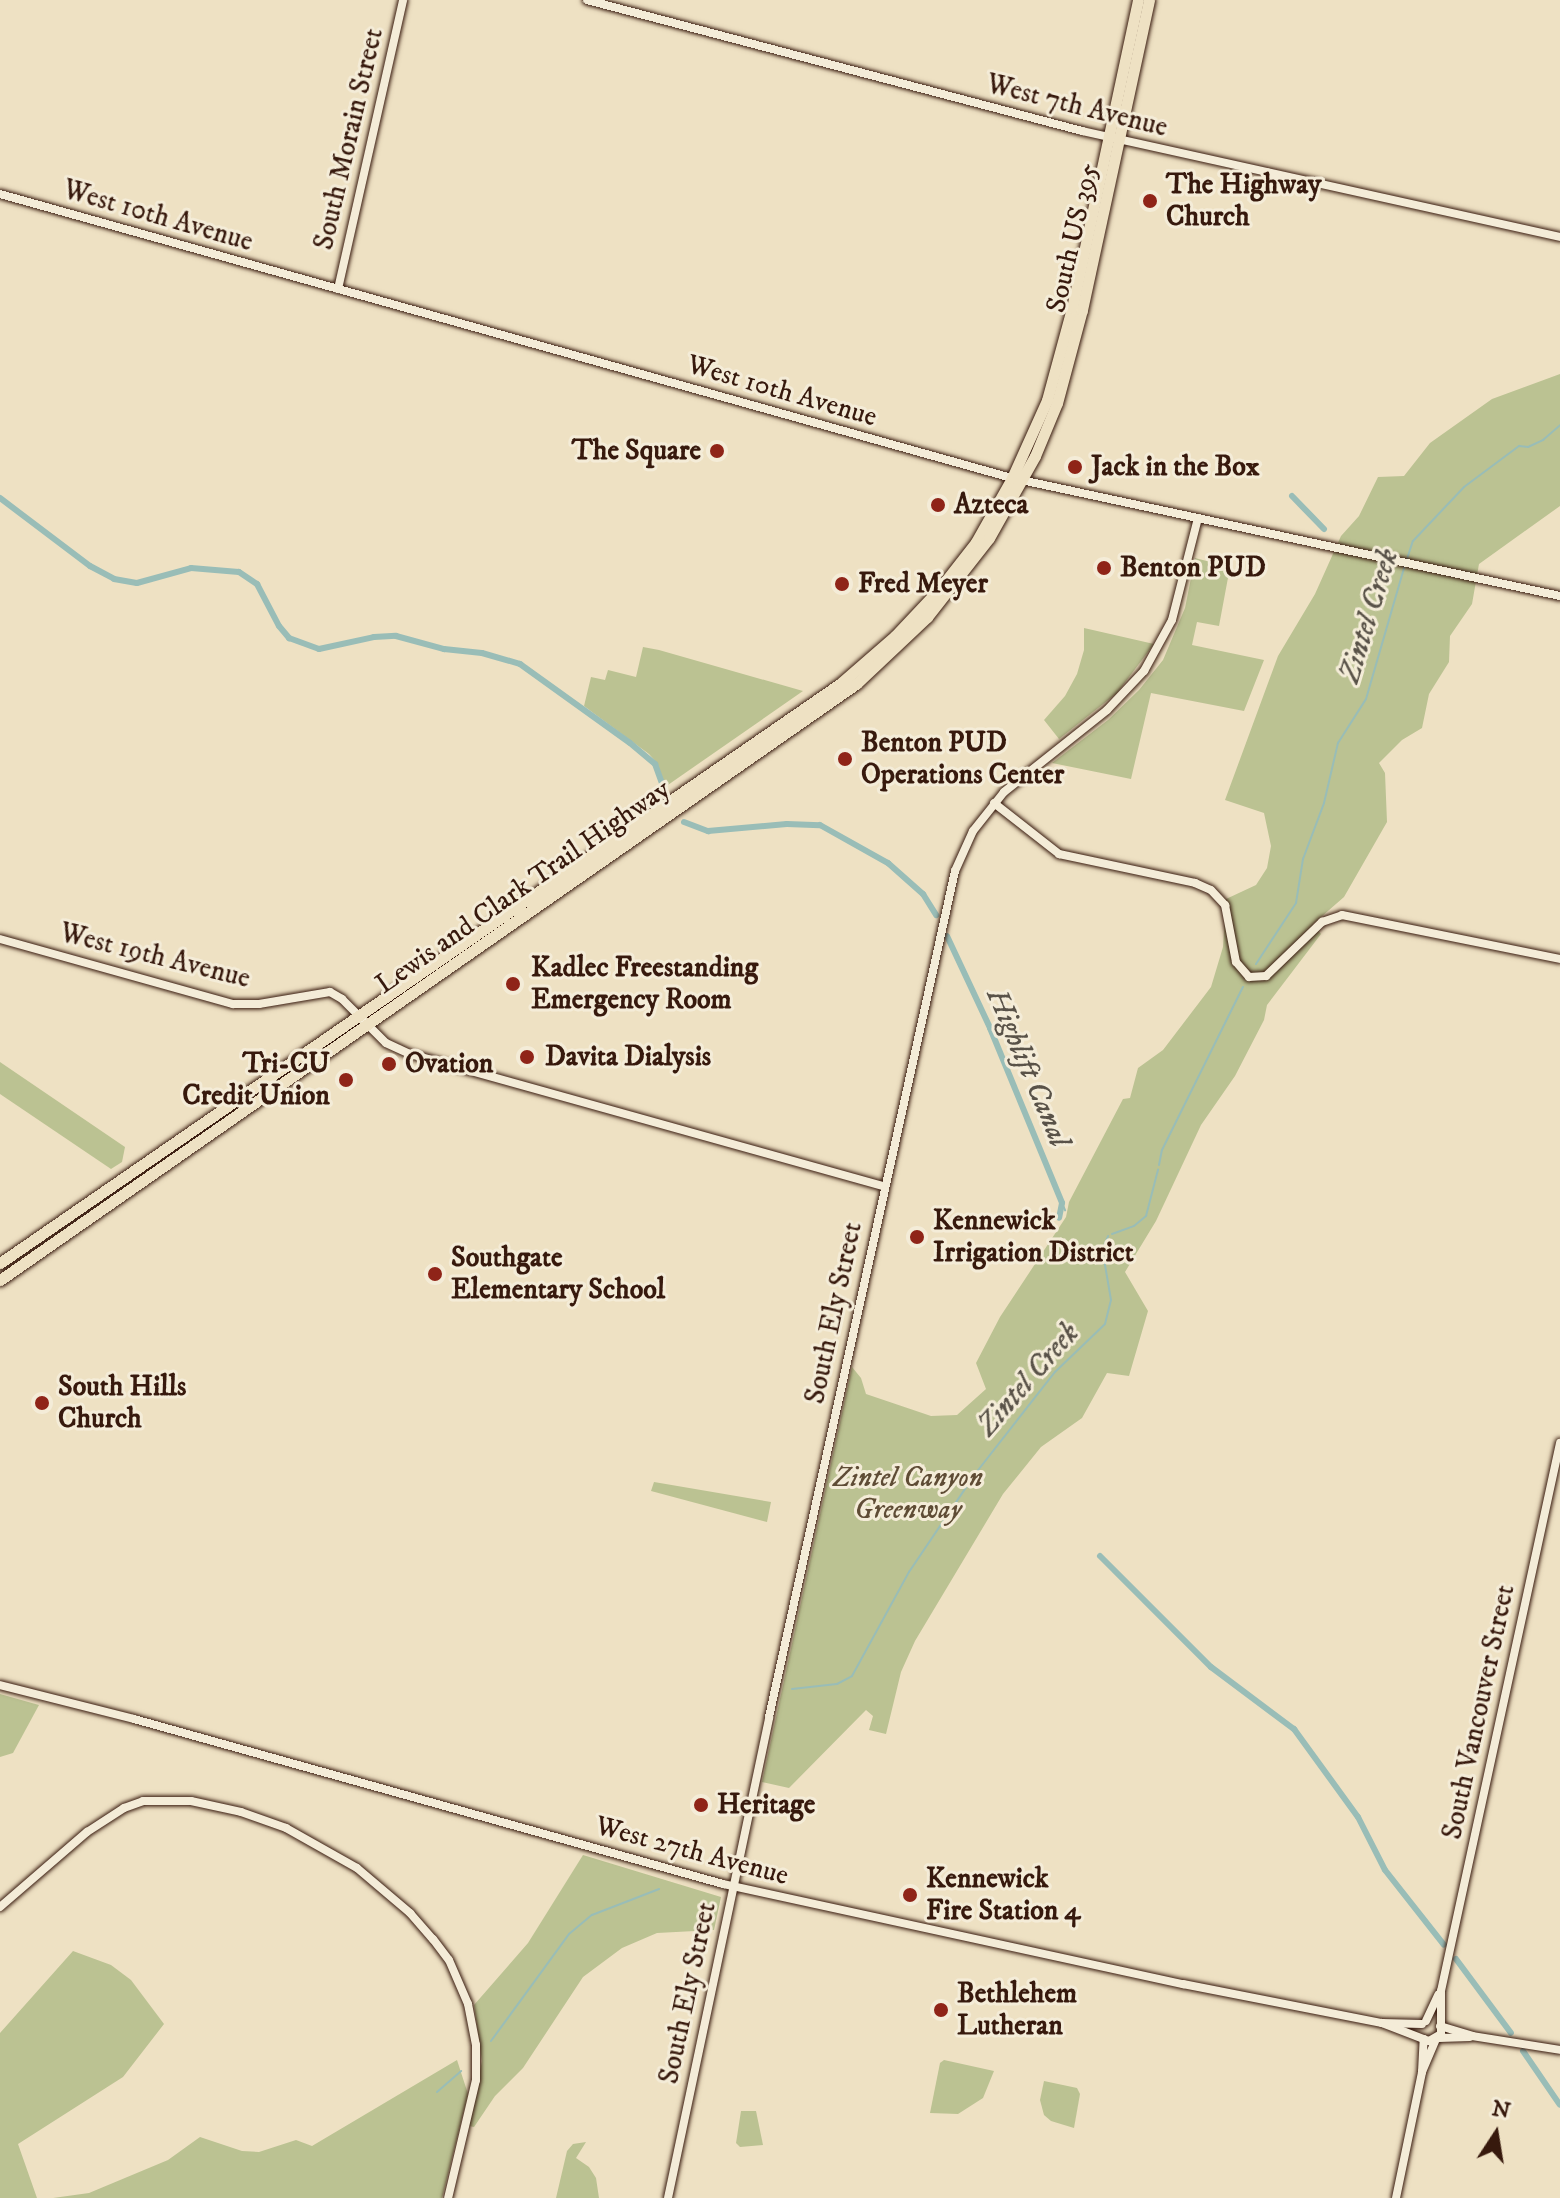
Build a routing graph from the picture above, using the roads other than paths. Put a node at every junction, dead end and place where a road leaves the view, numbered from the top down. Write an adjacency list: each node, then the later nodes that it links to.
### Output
1 (403, 0): 8 (street, South Morain Street)
2 (587, 0): 5 (street, West 7th Avenue)
3 (1138, 0): 5 (highway, South US 395)
4 (1149, 0): 5 (highway, South US 395)
5 (1114, 139): 7 (street, West 7th Avenue); 9 (highway, South US 395)
6 (0, 194): 8 (street, West 10th Avenue)
7 (1560, 237)
8 (338, 289): 9 (street, West 10th Avenue)
9 (1018, 479): 10 (street, West 10th Avenue); 15 (highway, Lewis and Clark Trail Highway)
10 (1198, 518): 11 (street, West 10th Avenue); 12 (street, South Ely Street)
11 (1560, 596)
12 (994, 803): 14 (street); 16 (street, South Ely Street)
13 (0, 939): 15 (street, West 19th Avenue)
14 (1560, 959)
15 (363, 1021): 16 (street, West 19th Avenue); 17 (highway, Lewis and Clark Trail Highway); 18 (highway, Lewis and Clark Trail Highway)
16 (884, 1186): 21 (street, South Ely Street)
17 (0, 1263)
18 (0, 1280)
19 (1560, 1443): 23 (street, South Vancouver Street)
20 (0, 1685): 21 (street, West 27th Avenue)
21 (732, 1886): 24 (street, West 27th Avenue); 33 (street, South Ely Street)
22 (0, 1907): 32 (street)
23 (1441, 1991): 25 (street, South Vancouver Street); 26 (street, South Vancouver Street)
24 (1382, 2023): 25 (street, West 27th Avenue); 28 (street, West 27th Avenue)
25 (1424, 2023): 26 (street, West 27th Avenue); 28 (street)
26 (1440, 2025): 27 (street, West 27th Avenue); 29 (street)
27 (1472, 2036): 29 (street, West 27th Avenue); 30 (street, West 27th Avenue)
28 (1423, 2038): 29 (street, West 27th Avenue); 31 (street)
29 (1437, 2039): 31 (street)
30 (1560, 2050)
31 (1422, 2072): 34 (street)
32 (448, 2198)
33 (668, 2198)
34 (1396, 2198)

